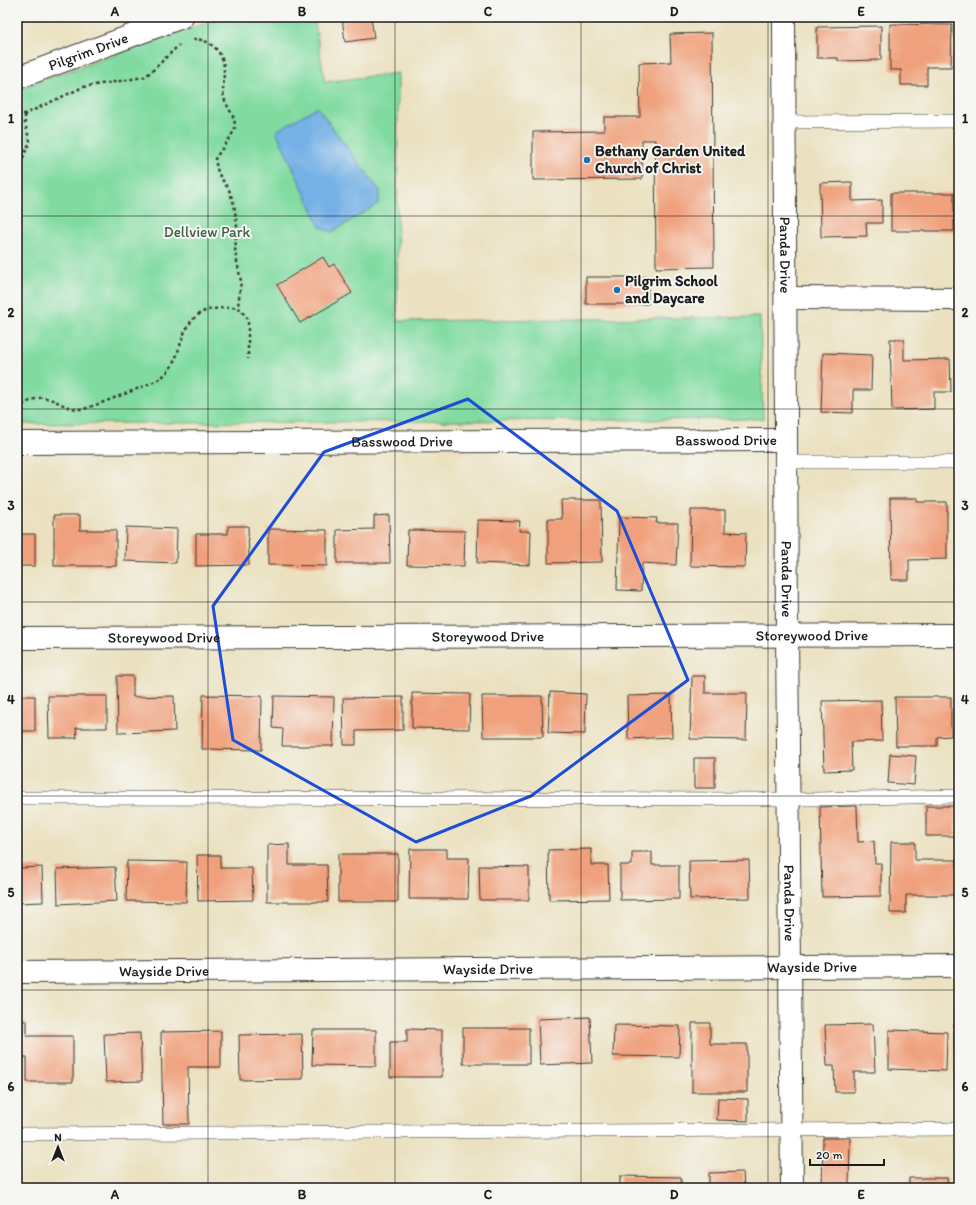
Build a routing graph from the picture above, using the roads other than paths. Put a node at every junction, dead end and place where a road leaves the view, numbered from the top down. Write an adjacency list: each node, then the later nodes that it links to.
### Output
1 (182, 17): 3 (street, Pilgrim Drive)
2 (784, 17): 5 (street, Panda Drive)
3 (17, 78)
4 (959, 121): 5 (lane)
5 (785, 122): 6 (street, Panda Drive)
6 (786, 298): 7 (street); 8 (street, Panda Drive)
7 (959, 299)
8 (786, 440): 9 (street, Basswood Drive); 10 (street, Panda Drive)
9 (17, 443)
10 (786, 462): 11 (lane); 12 (street, Panda Drive)
11 (959, 462)
12 (787, 635): 13 (street, Storeywood Drive); 14 (street, Storeywood Drive); 17 (street, Panda Drive)
13 (959, 635)
14 (17, 638)
15 (959, 796): 17 (lane)
16 (17, 798): 17 (lane)
17 (788, 798): 19 (street, Panda Drive)
18 (959, 966): 19 (street, Wayside Drive)
19 (790, 967): 20 (street, Wayside Drive); 22 (street, Panda Drive)
20 (17, 972)
21 (959, 1128): 22 (lane)
22 (791, 1130): 23 (lane); 24 (street, Panda Drive)
23 (17, 1134)
24 (792, 1188)

